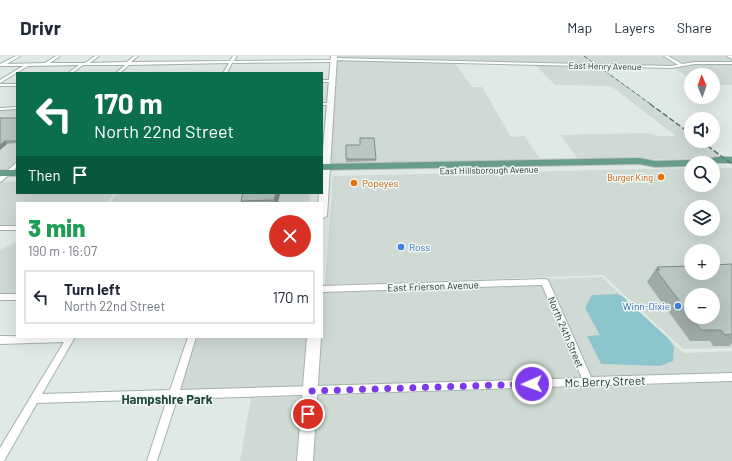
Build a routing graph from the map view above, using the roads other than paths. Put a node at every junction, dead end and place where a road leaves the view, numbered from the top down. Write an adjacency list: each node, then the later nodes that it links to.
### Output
1 (18, 56): 12 (street)
2 (58, 56): 14 (street)
3 (97, 56): 10 (street)
4 (136, 56): 11 (street)
5 (235, 56): 8 (street)
6 (666, 56): 15 (street)
7 (334, 59): 8 (street, East Henry Avenue); 15 (street, East Henry Avenue); 20 (street)
8 (231, 63): 11 (street, East Henry Avenue); 18 (street)
9 (732, 63): 15 (street, East Henry Avenue)
10 (84, 64): 11 (street, East Henry Avenue); 14 (street, East Henry Avenue); 16 (street)
11 (128, 64): 17 (street)
12 (1, 65): 13 (street, East Henry Avenue)
13 (27, 65): 14 (street, East Henry Avenue); 21 (street)
14 (45, 65)
15 (682, 66)
16 (72, 72)
17 (119, 72)
18 (226, 72)
19 (323, 81): 20 (street)
20 (332, 81): 24 (street)
21 (0, 82)
22 (0, 85): 23 (street)
23 (16, 85)
24 (326, 104): 33 (street)
25 (16, 108): 26 (street)
26 (0, 109)
27 (720, 160): 28 (main road)
28 (732, 160)
29 (684, 163): 33 (main road, East Hillsborough Avenue)
30 (16, 165): 35 (street)
31 (720, 165): 32 (main road)
32 (732, 166)
33 (323, 171)
34 (16, 173): 35 (main road)
35 (1, 177): 36 (main road)
36 (16, 180)
37 (0, 228): 38 (street)
38 (16, 228)
39 (545, 282): 40 (street, East Frierson Avenue); 48 (street, North 24th Street)
40 (323, 289)
41 (16, 297): 42 (street)
42 (0, 298)
43 (70, 338): 46 (street); 51 (street)
44 (192, 338): 50 (street)
45 (314, 338): 49 (street)
46 (0, 340)
47 (732, 377): 48 (street, Mc Berry Street)
48 (588, 382): 49 (street, Mc Berry Street)
49 (310, 391): 50 (street, Mc Berry Street); 54 (street)
50 (173, 396): 51 (street, Mc Berry Street); 53 (street)
51 (34, 400): 52 (street)
52 (0, 458)
53 (152, 461)
54 (305, 461)

